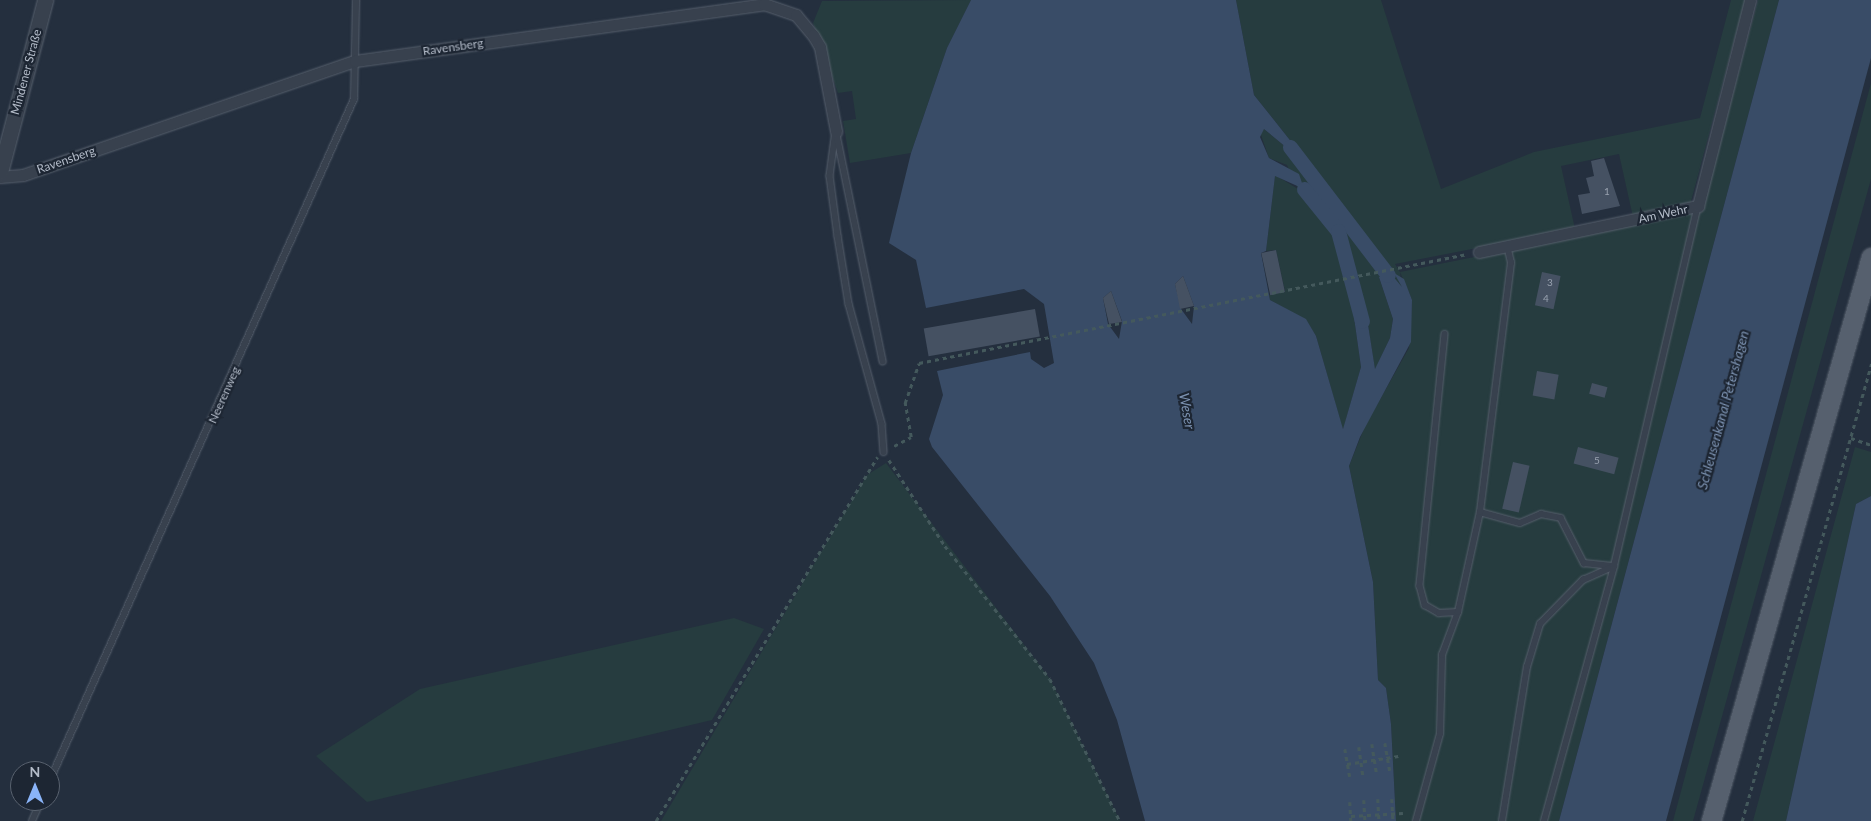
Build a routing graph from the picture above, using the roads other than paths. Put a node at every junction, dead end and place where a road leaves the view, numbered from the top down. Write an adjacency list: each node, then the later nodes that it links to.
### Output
1 (45, 0): 6 (street, Mindener Straße)
2 (356, 0): 4 (lane, Neerenweg)
3 (1750, 0): 8 (street, Am Wehr)
4 (355, 61): 5 (street, Ravensberg); 7 (street, Ravensberg); 18 (lane, Neerenweg)
5 (836, 131): 13 (lane); 14 (lane)
6 (0, 172)
7 (0, 177)
8 (1698, 206): 9 (street, Am Wehr); 16 (lane)
9 (1507, 246): 10 (street, Am Wehr); 15 (lane)
10 (1479, 252)
11 (1871, 257): 22 (main road)
12 (1445, 334): 17 (lane)
13 (883, 361)
14 (884, 452)
15 (1480, 512): 16 (lane); 17 (lane)
16 (1614, 566): 20 (lane); 21 (lane)
17 (1458, 612): 19 (lane)
18 (59, 761)
19 (1416, 821)
20 (1502, 821)
21 (1544, 821)
22 (1711, 821)

